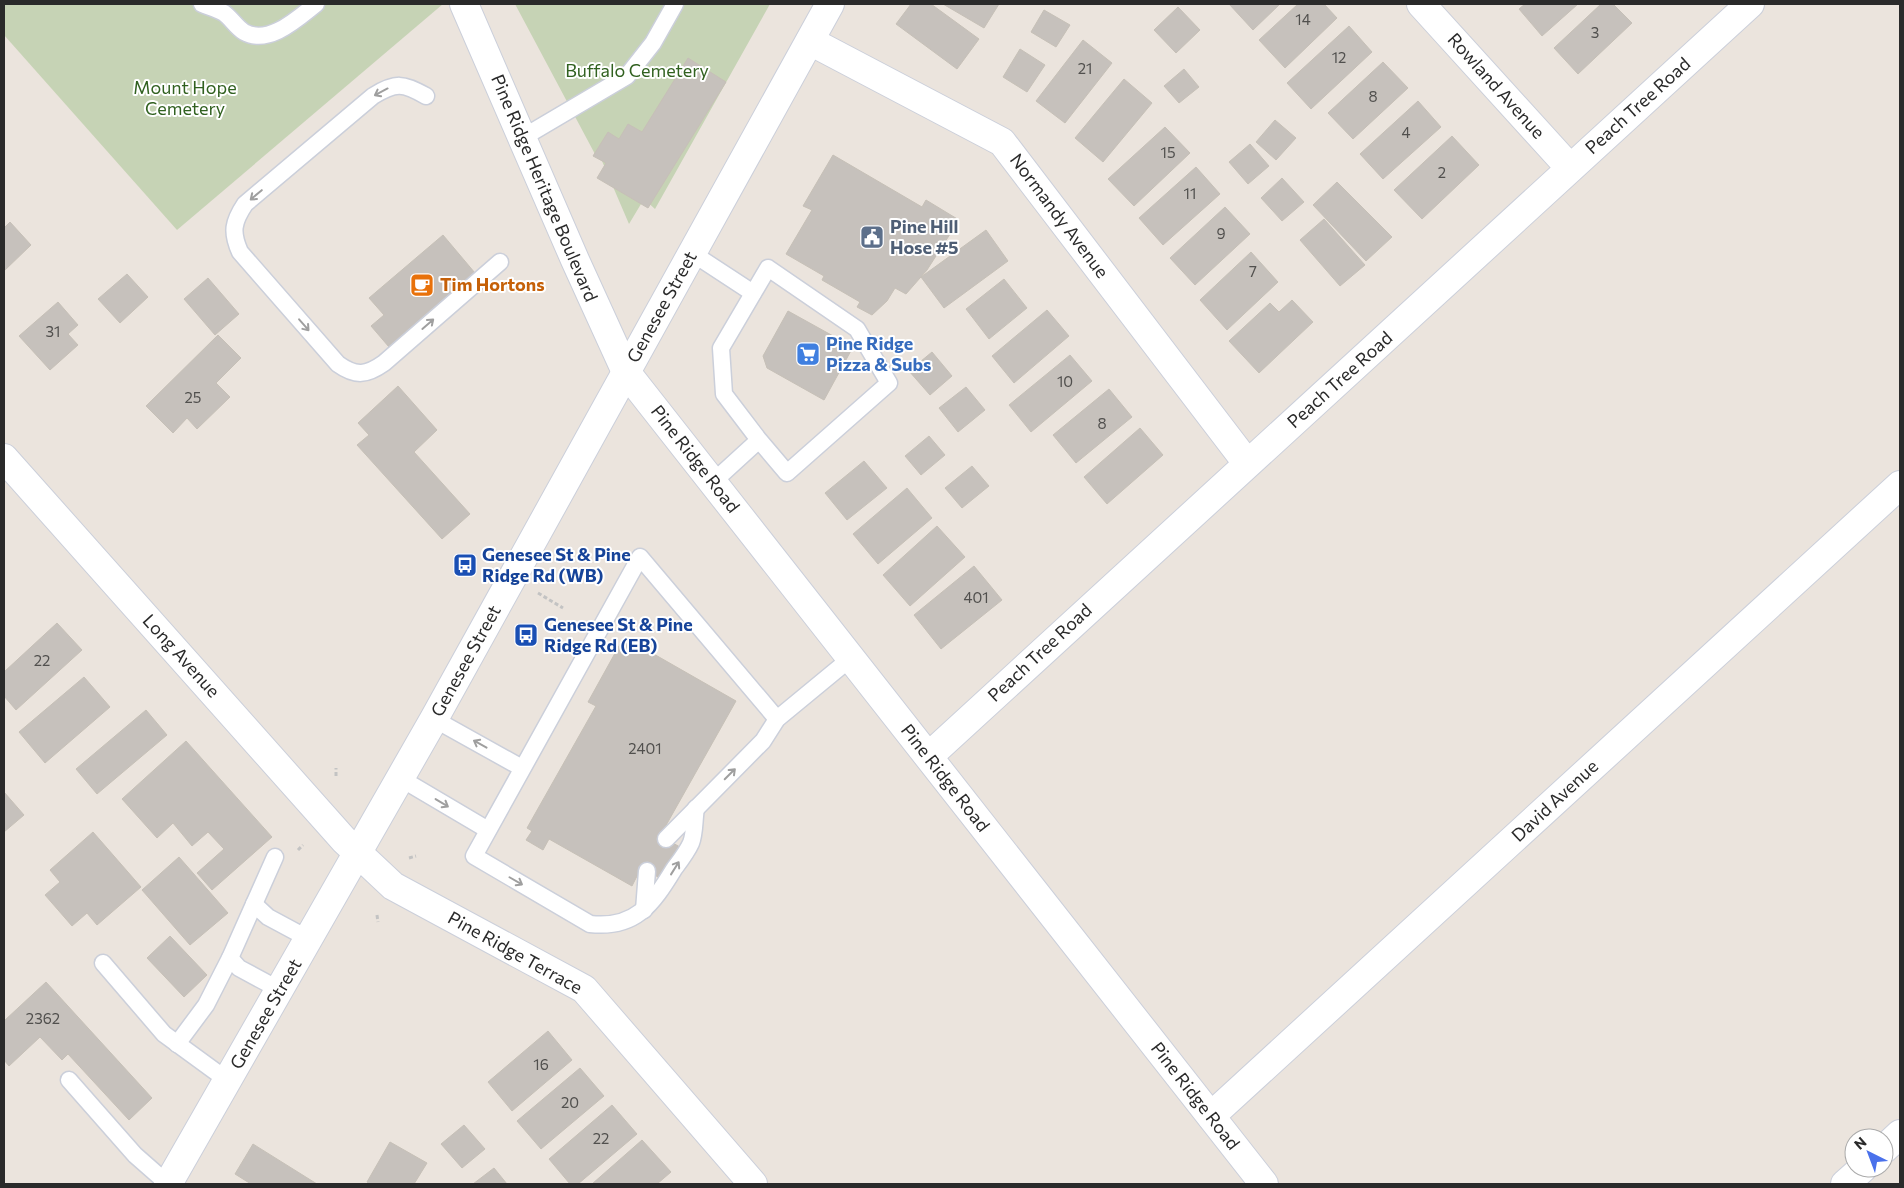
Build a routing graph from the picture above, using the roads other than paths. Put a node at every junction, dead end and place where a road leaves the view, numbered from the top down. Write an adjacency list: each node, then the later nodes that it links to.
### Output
1 (202, 4): 2 (lane)
2 (316, 4)
3 (464, 4): 10 (street, Pine Ridge Heritage Boulevard)
4 (675, 4): 10 (lane)
5 (830, 4): 8 (street, Genesee Street)
6 (1422, 4): 11 (street, Rowland Avenue)
7 (1750, 4): 11 (street, Peach Tree Road)
8 (810, 41): 12 (street, Genesee Street); 18 (street, Normandy Avenue)
9 (426, 96): 13 (lane, one-way to 13)
10 (522, 138): 15 (street, Pine Ridge Heritage Boulevard)
11 (1570, 168): 18 (street, Peach Tree Road)
12 (692, 253): 14 (lane); 15 (street, Genesee Street)
13 (500, 262)
14 (753, 293): 16 (lane); 16 (lane)
15 (626, 372): 19 (street, Pine Ridge Road); 22 (street, Genesee Street)
16 (759, 440): 19 (lane)
17 (4, 458): 30 (street, Long Avenue)
18 (1247, 463): 24 (street, Peach Tree Road)
19 (713, 482): 21 (street, Pine Ridge Road)
20 (1900, 485): 42 (street, David Avenue)
21 (851, 658): 23 (lane); 24 (street, Pine Ridge Road)
22 (434, 719): 25 (lane, one-way to 22); 26 (street, Genesee Street)
23 (777, 719): 25 (lane); 27 (lane, one-way to 23)
24 (929, 756): 42 (street, Pine Ridge Road)
25 (522, 768): 28 (lane)
26 (400, 778): 28 (lane, one-way to 28); 30 (street, Genesee Street)
27 (696, 808): 29 (lane); 34 (lane, one-way to 27)
28 (488, 830): 34 (lane, one-way to 34)
29 (666, 839)
30 (358, 854): 35 (street, Genesee Street); 43 (street, Pine Ridge Terrace)
31 (275, 856): 33 (lane)
32 (647, 871): 34 (lane)
33 (254, 904): 35 (lane); 36 (lane)
34 (644, 910)
35 (309, 939): 38 (street, Genesee Street)
36 (230, 958): 38 (lane); 39 (lane)
37 (102, 963): 39 (lane)
38 (280, 990): 41 (street, Genesee Street)
39 (177, 1044): 41 (lane)
40 (68, 1080): 44 (lane)
41 (227, 1080): 44 (street, Genesee Street)
42 (1211, 1116): 45 (street, Pine Ridge Road)
43 (739, 1179)
44 (168, 1184)
45 (1264, 1184)

